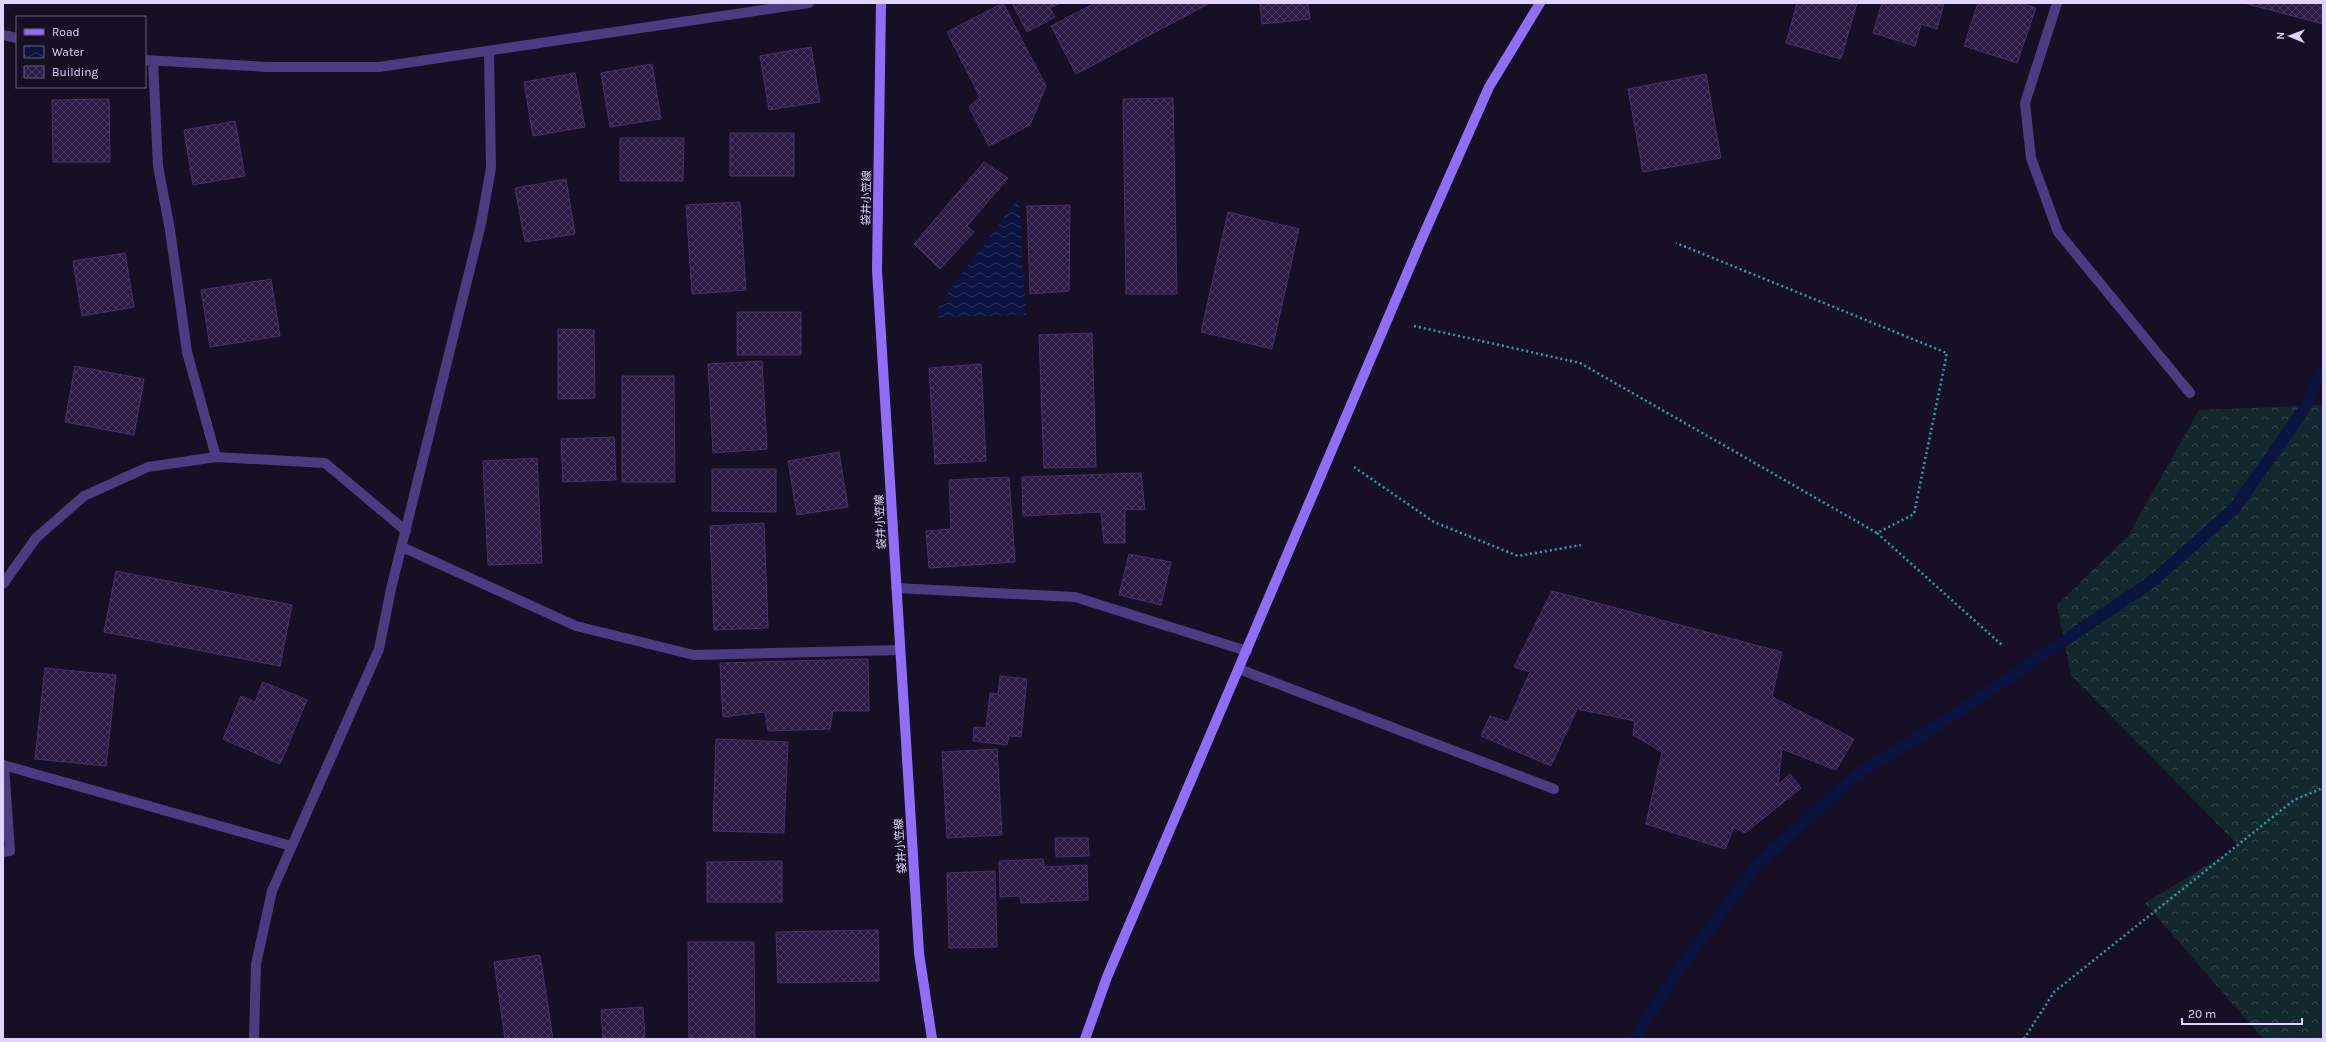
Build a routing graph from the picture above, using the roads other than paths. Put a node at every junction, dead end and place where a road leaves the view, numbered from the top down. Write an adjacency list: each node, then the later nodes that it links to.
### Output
1 (809, 3): 7 (street)
2 (881, 3): 14 (street, 袋井小笠線)
3 (1540, 3): 16 (street)
4 (2057, 3): 9 (street)
5 (3, 35): 6 (street)
6 (16, 38)
7 (489, 52): 8 (street); 11 (street)
8 (149, 61): 10 (street)
9 (2190, 393)
10 (216, 457): 11 (street); 13 (street)
11 (406, 531): 12 (street)
12 (402, 547): 15 (street); 20 (street)
13 (3, 584)
14 (896, 588): 15 (street, 袋井小笠線); 16 (street)
15 (900, 650): 23 (street, 袋井小笠線)
16 (1247, 651): 17 (street)
17 (1239, 669): 19 (street); 24 (street)
18 (3, 765): 20 (street); 21 (street)
19 (1554, 788)
20 (292, 846): 22 (street)
21 (3, 852)
22 (254, 1039)
23 (932, 1039)
24 (1085, 1039)

